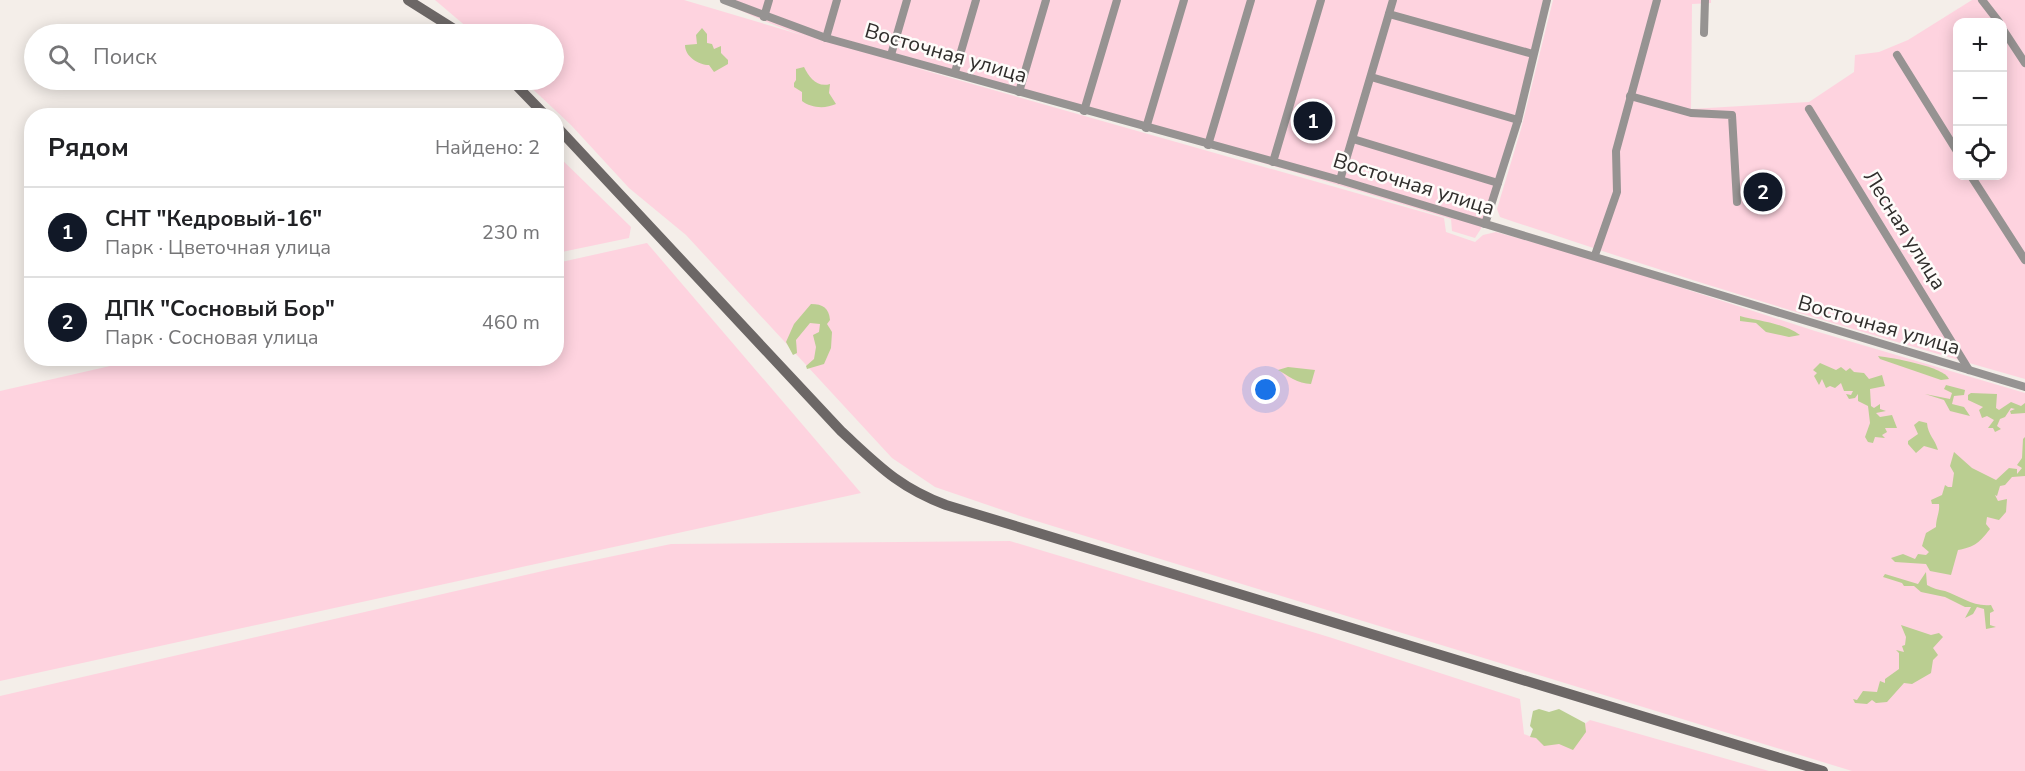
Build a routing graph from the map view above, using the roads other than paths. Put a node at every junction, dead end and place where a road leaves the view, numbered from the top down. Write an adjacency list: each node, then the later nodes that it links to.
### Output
1 (408, 0): 20 (street)
2 (724, 0): 18 (street, Восточная улица)
3 (769, 0): 18 (street)
4 (837, 0): 23 (street)
5 (907, 0): 25 (street)
6 (976, 0): 28 (street)
7 (1046, 0): 31 (street)
8 (1117, 0): 35 (street)
9 (1184, 0): 37 (street)
10 (1251, 0): 40 (street)
11 (1321, 0): 42 (street)
12 (1393, 0): 17 (street)
13 (1547, 0): 24 (street)
14 (1657, 0): 32 (street)
15 (1705, 0): 21 (street)
16 (1982, 0): 19 (street)
17 (1389, 14): 24 (street); 29 (street)
18 (764, 17): 23 (street, Восточная улица)
19 (1996, 18)
20 (446, 24)
21 (1704, 33)
22 (2007, 36): 27 (street)
23 (826, 38): 25 (street, Восточная улица)
24 (1533, 54): 36 (street)
25 (891, 55): 28 (street, Восточная улица)
26 (1898, 56): 41 (street)
27 (2025, 63)
28 (955, 72): 31 (street, Восточная улица)
29 (1371, 77): 36 (street); 39 (street)
30 (521, 90): 33 (street)
31 (1019, 92): 35 (street, Восточная улица)
32 (1630, 96): 46 (street); 48 (street)
33 (538, 108)
34 (1809, 109): 50 (street, Лесная улица)
35 (1084, 111): 37 (street, Восточная улица)
36 (1518, 120): 45 (street)
37 (1146, 128): 40 (street, Восточная улица)
38 (564, 135): 52 (street)
39 (1353, 139): 43 (street); 45 (street)
40 (1208, 145): 42 (street, Восточная улица)
41 (1953, 145)
42 (1274, 162): 43 (street, Восточная улица)
43 (1340, 180): 47 (street, Восточная улица)
44 (1974, 180): 49 (street)
45 (1498, 183): 47 (street)
46 (1737, 202)
47 (1485, 224): 48 (street, Восточная улица)
48 (1595, 255): 50 (street, Восточная улица)
49 (2025, 260)
50 (1969, 370): 51 (street, Восточная улица)
51 (2025, 387)
52 (1824, 771)

